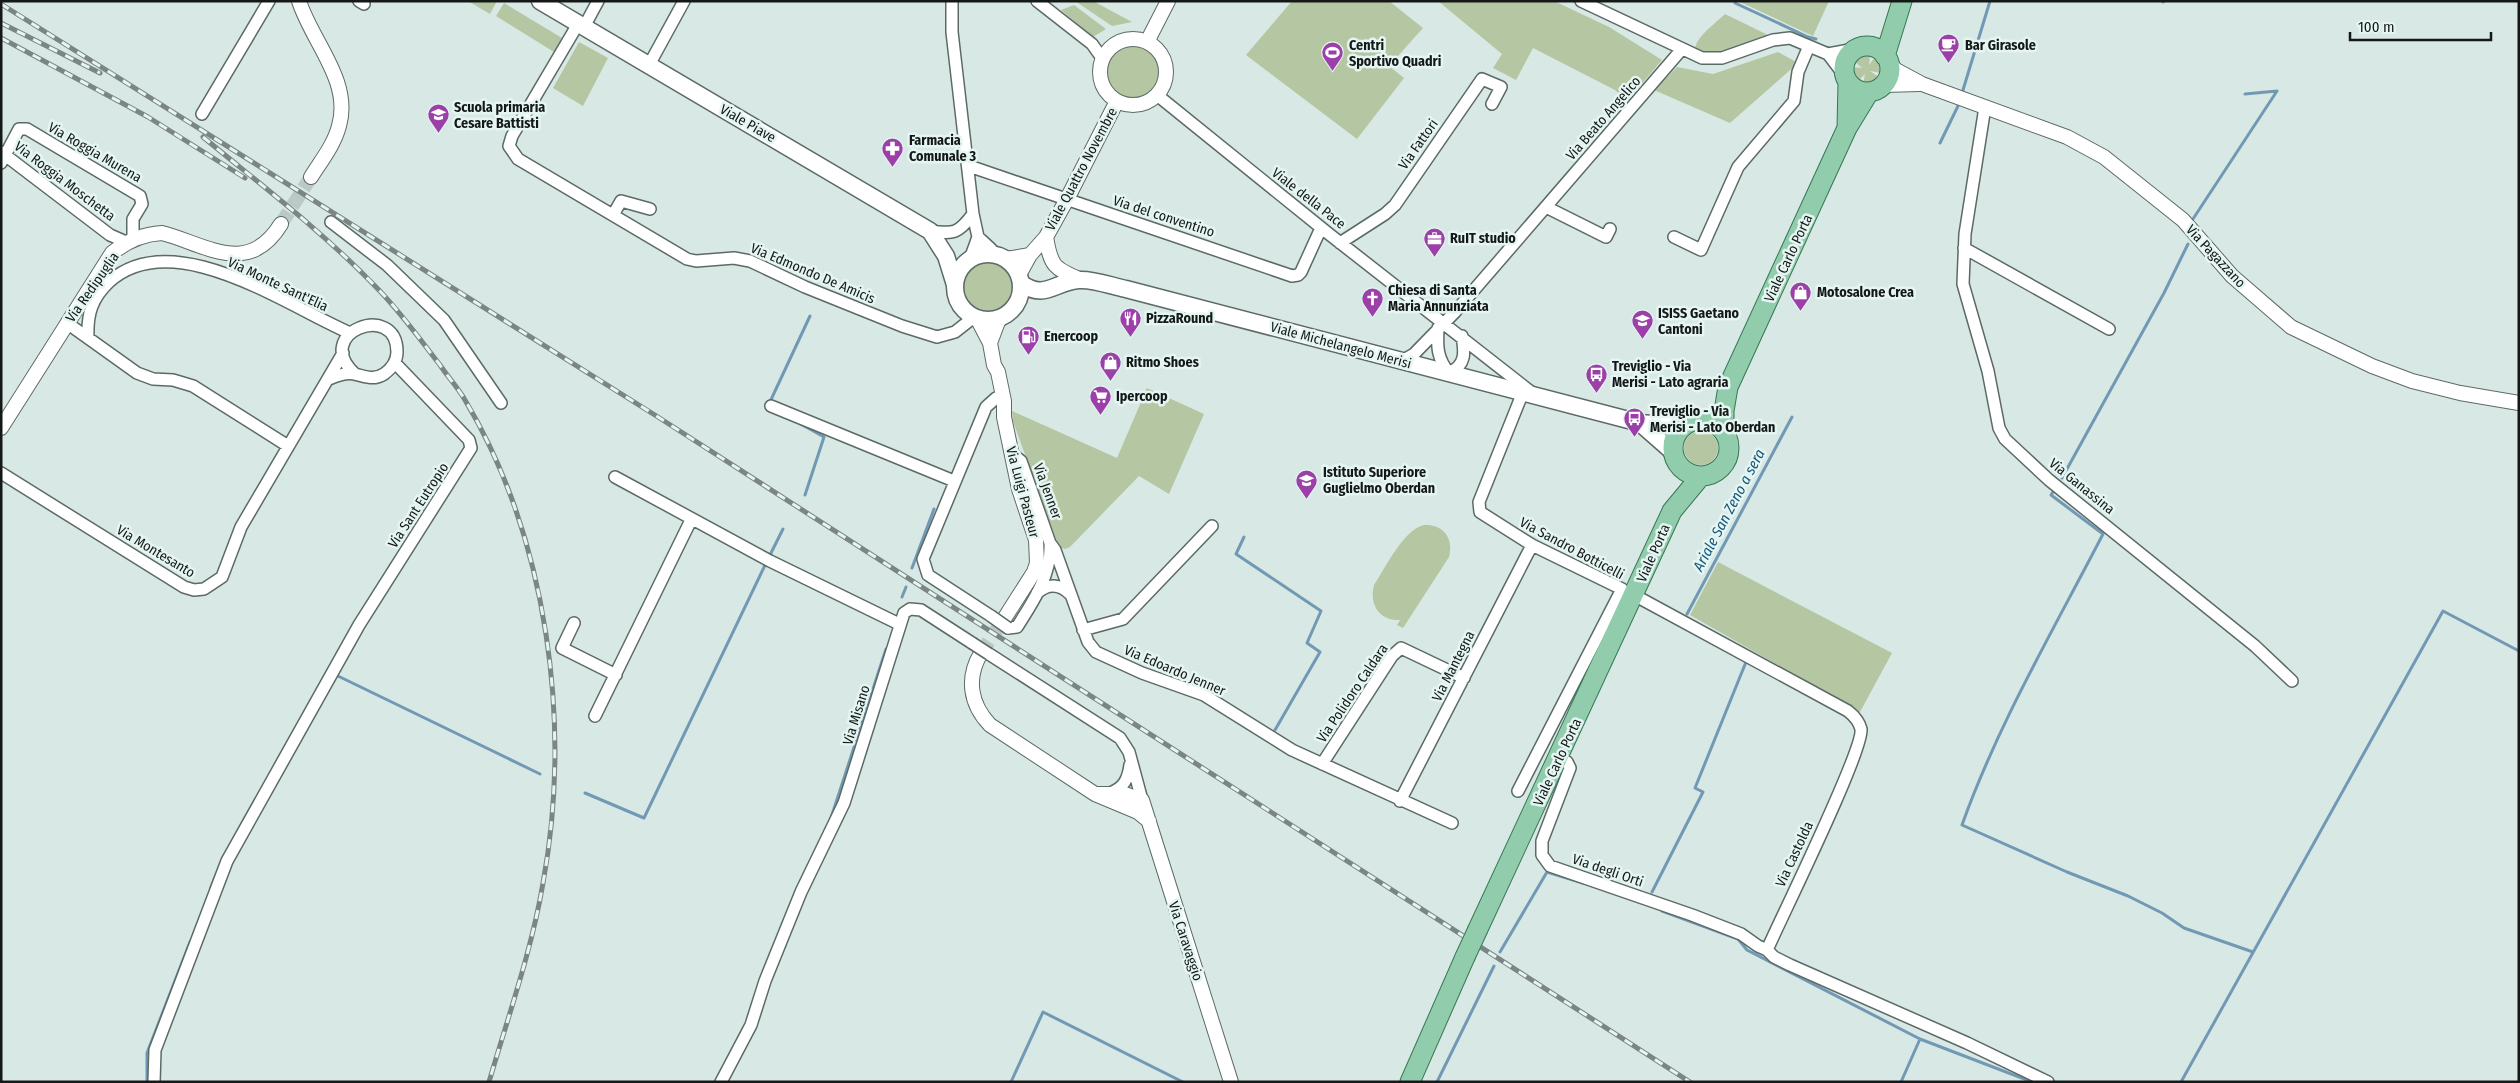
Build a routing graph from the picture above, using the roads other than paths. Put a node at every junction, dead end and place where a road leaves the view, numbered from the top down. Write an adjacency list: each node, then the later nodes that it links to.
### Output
1 (269, 1): 27 (street)
2 (298, 1): 31 (street)
3 (540, 1): 11 (main road, Viale Piave)
4 (598, 1): 11 (street)
5 (684, 1): 19 (street)
6 (952, 1): 30 (street)
7 (1037, 1): 17 (street)
8 (1168, 1): 12 (street)
9 (1581, 1): 15 (street)
10 (1899, 9): 14 (main road); 18 (main road, Viale Carlo Porta)
11 (581, 25): 19 (main road, Viale Piave); 36 (street, Via Edmondo De Amicis)
12 (1147, 42): 17 (street); 23 (street)
13 (1809, 46): 15 (street); 16 (street); 45 (street)
14 (1859, 48): 16 (street); 18 (main road); 20 (main road, Viale Carlo Porta)
15 (1682, 49): 33 (street, Via Beato Angelico)
16 (1828, 54): 20 (street)
17 (1102, 58): 24 (street)
18 (1887, 59): 21 (street, Via Pagazzano); 22 (main road, Viale Carlo Porta)
19 (649, 65): 41 (main road, Viale Piave)
20 (1846, 78): 22 (main road); 28 (main road, Viale Carlo Porta)
21 (1922, 84): 22 (street, Via Pagazzano); 26 (street, Via Pagazzano)
22 (1876, 89): 28 (main road, Viale Carlo Porta)
23 (1157, 95): 24 (street); 39 (street, Viale della Pace)
24 (1117, 101): 32 (street, Viale Quattro Novembre)
25 (1492, 104): 47 (street, Via Fattori)
26 (1985, 107): 48 (street, Via Ganassina); 79 (street, Via Pagazzano)
27 (202, 114)
28 (1847, 128): 75 (main road, Viale Carlo Porta)
29 (3, 156): 42 (street, Via Roggia Moschetta); 46 (street, Via Roggia Murena)
30 (970, 166): 32 (street, Via del conventino); 35 (street)
31 (311, 176)
32 (1066, 201): 39 (street, Via del conventino); 44 (street, Viale Quattro Novembre)
33 (1546, 207): 40 (street); 62 (street, Via Beato Angelico)
34 (650, 209): 36 (street)
35 (973, 214): 41 (street); 43 (street)
36 (612, 215): 59 (street, Via Edmondo De Amicis)
37 (331, 222): 78 (street)
38 (281, 224): 46 (street, Via Redipuglia)
39 (1322, 228): 47 (street, Viale della Pace)
40 (1610, 229)
41 (930, 230): 51 (main road, Viale Piave)
42 (110, 235): 46 (street, Via Roggia Moschetta); 49 (street, Via Roggia Moschetta)
43 (978, 237): 52 (street); 53 (street)
44 (1046, 237): 50 (street); 55 (street)
45 (1674, 237)
46 (130, 240): 49 (street, Via Redipuglia)
47 (1340, 242): 62 (street, Viale della Pace)
48 (1964, 248): 63 (street); 108 (street, Via Ganassina)
49 (112, 253): 61 (street, Via Redipuglia)
50 (1030, 255): 52 (street); 54 (street)
51 (946, 256): 53 (main road); 56 (main road, Viale Piave)
52 (999, 257): 53 (main road); 54 (main road)
53 (967, 262): 56 (main road)
54 (1020, 279): 57 (main road); 58 (main road)
55 (1081, 280): 57 (main road, Viale Michelangelo Merisi); 69 (main road, Viale Michelangelo Merisi)
56 (955, 285): 59 (main road)
57 (1043, 292): 58 (main road, Viale Michelangelo Merisi)
58 (1016, 304): 60 (main road)
59 (976, 318): 60 (main road); 67 (street, Via Luigi Pasteur)
60 (999, 318): 67 (street)
61 (67, 323): 66 (street); 84 (street, Via Redipuglia)
62 (1441, 326): 65 (street, Viale della Pace); 69 (street); 72 (street)
63 (2109, 329)
64 (350, 333): 66 (street, Via Monte Sant'Elia); 68 (street); 70 (street)
65 (1462, 336): 72 (street); 76 (street, Viale della Pace)
66 (88, 337): 86 (street)
67 (990, 343): 71 (street, Via Luigi Pasteur)
68 (343, 352): 73 (street); 74 (street, Via Montesanto)
69 (1402, 361): 72 (main road, Viale Michelangelo Merisi)
70 (394, 362): 73 (street); 122 (street, Via Sant Eutropio)
71 (994, 365): 77 (street, Via Luigi Pasteur); 81 (street, Via Luigi Pasteur)
72 (1449, 373): 76 (main road, Viale Michelangelo Merisi)
73 (355, 374): 74 (street)
74 (328, 379): 86 (street, Via Montesanto)
75 (1728, 387): 82 (main road, Viale Carlo Porta); 85 (main road, Viale Carlo Porta)
76 (1529, 394): 83 (main road, Viale Michelangelo Merisi); 97 (street, Via Sandro Botticelli)
77 (996, 398): 81 (street, Via Luigi Pasteur); 92 (street)
78 (501, 403)
79 (2519, 403)
80 (771, 406): 92 (street)
81 (1004, 417): 87 (street, Via Luigi Pasteur)
82 (1692, 421): 83 (main road, Viale Michelangelo Merisi); 85 (main road); 88 (main road, Viale Carlo Porta)
83 (1640, 423): 88 (main road, Viale Michelangelo Merisi)
84 (1, 428)
85 (1724, 432): 91 (main road, Viale Carlo Porta)
86 (288, 446): 89 (street, Via Montesanto)
87 (1011, 453): 96 (street, Via Jenner); 101 (street, Via Luigi Pasteur)
88 (1674, 456): 91 (main road); 93 (main road, Viale Carlo Porta)
89 (1, 473)
90 (615, 476): 94 (street)
91 (1701, 476): 93 (main road)
92 (954, 481): 101 (street)
93 (1672, 511): 100 (main road, Viale Porta)
94 (691, 520): 102 (street); 106 (street)
95 (1212, 526): 104 (street)
96 (1050, 543): 98 (street); 99 (street, Via Edoardo Jenner)
97 (1532, 545): 107 (street, Via Mantegna); 113 (street, Via Sandro Botticelli)
98 (1037, 593): 99 (street); 101 (street)
99 (1070, 594): 104 (street, Via Edoardo Jenner)
100 (1634, 595): 110 (main road, Viale Carlo Porta); 121 (street, Via Castolda)
101 (1001, 621)
102 (895, 622)
103 (574, 623): 106 (street)
104 (1083, 630): 112 (street, Via Edoardo Jenner)
105 (985, 654): 111 (street, Via Misano); 115 (street); 123 (street, Via Misano, bridge)
106 (616, 675): 109 (street)
107 (1464, 678): 112 (street, Via Polidoro Caldara); 117 (street, Via Mantegna)
108 (2292, 681)
109 (595, 716)
110 (1559, 758): 121 (street, Via degli Orti); 125 (main road, Viale Carlo Porta, bridge)
111 (1130, 760): 114 (street); 116 (street, Via Misano)
112 (1322, 764): 117 (street, Via Edoardo Jenner)
113 (1518, 791)
114 (1110, 793): 115 (street); 116 (street)
115 (1095, 794): 118 (street)
116 (1142, 800): 118 (street); 119 (street, Via Caravaggio)
117 (1400, 801): 120 (street, Via Edoardo Jenner)
118 (1124, 806): 119 (street)
119 (1149, 822): 124 (street, Via Caravaggio)
120 (1452, 823)
121 (1767, 950): 126 (street)
122 (154, 1082)
123 (720, 1082)
124 (1231, 1082)
125 (1410, 1082)
126 (2048, 1082)

